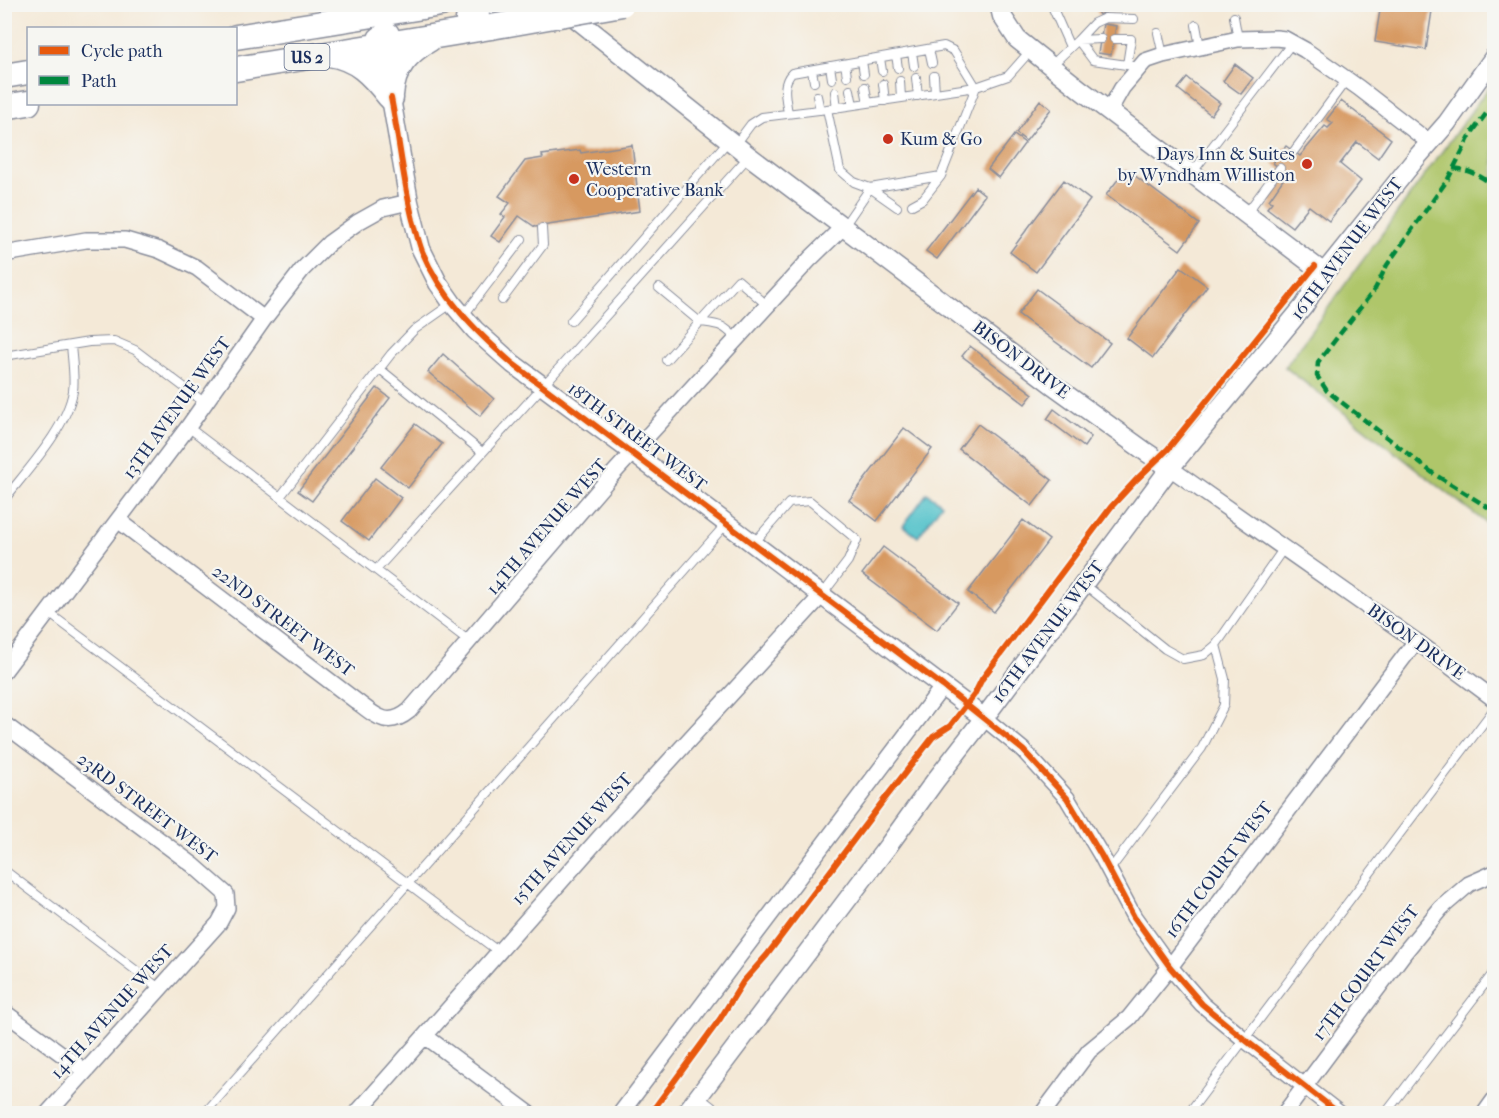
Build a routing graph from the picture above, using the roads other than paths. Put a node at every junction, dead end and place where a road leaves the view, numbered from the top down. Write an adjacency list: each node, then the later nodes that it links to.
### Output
1 (441, 4): 13 (highway, US 2)
2 (546, 4): 9 (highway)
3 (558, 4): 70 (street, BISON DRIVE)
4 (622, 4): 9 (highway, US 2, bridge)
5 (999, 4): 23 (street)
6 (1051, 4): 20 (lane)
7 (1234, 18): 16 (lane)
8 (1134, 19): 17 (lane)
9 (492, 21): 12 (highway, US 2); 19 (highway)
10 (1196, 25): 21 (lane)
11 (1158, 33): 27 (lane)
12 (437, 35): 19 (highway, US 2); 59 (highway)
13 (237, 37)
14 (1101, 39): 17 (lane)
15 (1114, 39): 35 (lane)
16 (1238, 39): 18 (street); 21 (street)
17 (1078, 40): 20 (lane); 35 (lane)
18 (1292, 43): 48 (street); 74 (lane)
19 (378, 45): 25 (highway, US 2); 59 (highway)
20 (1070, 47): 36 (lane)
21 (1200, 48): 27 (street)
22 (930, 49): 24 (lane); 31 (lane); 53 (lane)
23 (1031, 50): 36 (street); 53 (lane)
24 (912, 52): 26 (lane); 34 (lane)
25 (324, 54): 38 (highway, US 2); 59 (highway)
26 (896, 55): 29 (lane); 37 (lane)
27 (1163, 55): 35 (street)
28 (1494, 57): 71 (street, 16TH AVENUE WEST)
29 (880, 58): 30 (lane); 40 (lane)
30 (862, 61): 32 (lane); 42 (lane)
31 (932, 63)
32 (845, 64): 33 (lane); 44 (lane)
33 (830, 66): 39 (lane); 47 (lane)
34 (914, 66)
35 (1133, 66): 68 (street)
36 (1050, 67): 68 (street)
37 (898, 68)
38 (237, 69)
39 (812, 70): 50 (lane); 69 (lane)
40 (882, 71)
41 (27, 72): 43 (highway)
42 (864, 74)
43 (4, 76)
44 (847, 76)
45 (934, 76): 56 (lane)
46 (916, 78): 58 (lane)
47 (832, 79)
48 (1347, 80): 71 (street); 72 (lane)
49 (900, 81): 60 (lane)
50 (814, 82)
51 (883, 84): 61 (lane)
52 (865, 87): 63 (lane)
53 (976, 87): 56 (lane); 75 (lane)
54 (850, 90): 64 (lane)
55 (835, 92): 66 (lane)
56 (935, 93): 58 (lane)
57 (817, 96): 67 (lane)
58 (918, 96): 60 (lane)
59 (391, 98): 77 (street, 18TH STREET WEST)
60 (901, 98): 61 (lane)
61 (885, 101): 63 (lane)
62 (27, 103): 65 (highway)
63 (868, 103): 64 (lane)
64 (852, 105): 66 (lane)
65 (4, 107)
66 (837, 108): 67 (lane)
67 (824, 110): 69 (lane); 76 (lane)
68 (1109, 111): 74 (street)
69 (788, 113): 70 (lane)
70 (738, 147): 81 (street, BISON DRIVE); 91 (lane); 98 (lane)
71 (1424, 149): 85 (street, 16TH AVENUE WEST)
72 (1294, 151)
73 (1280, 168): 80 (lane)
74 (1192, 173): 80 (street)
75 (941, 176): 76 (lane); 78 (lane)
76 (870, 188): 79 (lane); 81 (lane)
77 (409, 202): 89 (street, 18TH STREET WEST); 90 (street, 13TH AVENUE WEST)
78 (912, 205)
79 (897, 207)
80 (1246, 214): 85 (street)
81 (843, 226): 88 (street, 14TH AVENUE WEST); 103 (street, BISON DRIVE)
82 (542, 228): 87 (lane)
83 (522, 239): 89 (lane)
84 (4, 254): 90 (street)
85 (1324, 273): 103 (street, 16TH AVENUE WEST)
86 (659, 288): 92 (lane)
87 (502, 300)
88 (768, 306): 92 (lane); 93 (street, 14TH AVENUE WEST)
89 (458, 310): 97 (lane); 98 (street, 18TH STREET WEST)
90 (264, 319): 99 (street, 13TH AVENUE WEST)
91 (571, 321)
92 (700, 322): 93 (lane); 96 (lane)
93 (736, 339): 102 (street, 14TH AVENUE WEST)
94 (71, 345): 95 (lane); 99 (lane); 105 (lane)
95 (4, 357)
96 (666, 360)
97 (380, 369): 101 (lane); 104 (lane)
98 (543, 386): 101 (lane); 102 (street, 18TH STREET WEST)
99 (205, 403): 100 (street, 13TH AVENUE WEST)
100 (188, 427): 104 (lane); 106 (street, 13TH AVENUE WEST)
101 (482, 452): 110 (lane)
102 (632, 452): 107 (street, 18TH STREET WEST); 114 (street, 14TH AVENUE WEST)
103 (1170, 468): 109 (street, BISON DRIVE); 111 (street, 16TH AVENUE WEST)
104 (280, 497): 110 (lane)
105 (4, 500)
106 (118, 520): 113 (street, 13TH AVENUE WEST); 119 (street, 22ND STREET WEST)
107 (727, 523): 108 (street, 18TH STREET WEST); 127 (lane)
108 (754, 543): 112 (street, 18TH STREET WEST); 112 (lane)
109 (1284, 548): 115 (street, BISON DRIVE); 116 (lane)
110 (376, 570): 114 (lane)
111 (1084, 584): 116 (lane); 122 (street, 16TH AVENUE WEST)
112 (822, 595): 118 (street, 18TH STREET WEST); 129 (street, 15TH AVENUE WEST)
113 (49, 613): 117 (street, 13TH AVENUE WEST); 127 (lane)
114 (469, 641): 119 (street, 14TH AVENUE WEST)
115 (1416, 641): 120 (street, BISON DRIVE); 130 (street, 16TH COURT WEST)
116 (1216, 645): 125 (lane)
117 (4, 671)
118 (943, 686): 122 (street, 18TH STREET WEST); 144 (street)
119 (424, 694)
120 (1494, 699)
121 (1494, 709): 135 (lane)
122 (984, 718): 125 (street); 138 (street, 16TH AVENUE WEST)
123 (4, 724): 128 (street, 23RD STREET WEST)
124 (4, 870): 132 (lane)
125 (1109, 871): 130 (street)
126 (1494, 873): 137 (street, 17TH COURT WEST)
127 (408, 883): 129 (lane); 141 (lane)
128 (207, 937): 132 (street, 14TH AVENUE WEST)
129 (499, 952): 134 (street, 15TH AVENUE WEST)
130 (1170, 967): 135 (street); 147 (street, 16TH COURT WEST)
131 (1494, 972): 151 (lane)
132 (159, 988): 136 (street, 14TH AVENUE WEST)
133 (4, 1012): 136 (street)
134 (425, 1035): 142 (street, 15TH AVENUE WEST); 143 (street)
135 (1244, 1039): 137 (street); 148 (lane)
136 (85, 1071): 140 (street, 14TH AVENUE WEST)
137 (1304, 1086): 149 (street, 17TH COURT WEST); 150 (street)
138 (698, 1096): 145 (street, 16TH AVENUE WEST); 146 (lane)
139 (1494, 1100): 152 (street)
140 (47, 1113)
141 (204, 1113)
142 (356, 1113)
143 (530, 1113)
144 (620, 1113)
145 (685, 1113)
146 (721, 1113)
147 (1042, 1113)
148 (1188, 1113)
149 (1284, 1113)
150 (1340, 1113)
151 (1385, 1113)
152 (1484, 1113)

